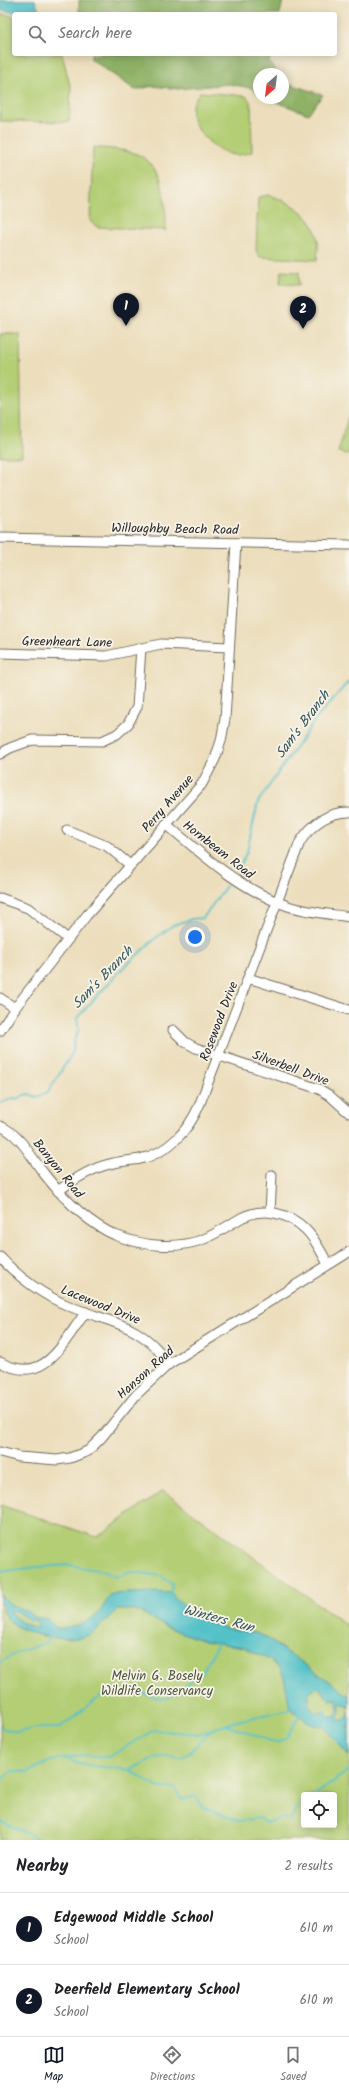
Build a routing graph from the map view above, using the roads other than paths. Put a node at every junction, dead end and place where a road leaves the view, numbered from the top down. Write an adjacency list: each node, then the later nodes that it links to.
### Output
1 (0, 538): 2 (street, Willoughby Beach Road)
2 (236, 543): 3 (street, Willoughby Beach Road); 4 (street, Perry Avenue)
3 (349, 545)
4 (229, 647): 5 (street, Greenheart Lane); 9 (street, Perry Avenue)
5 (141, 648): 6 (street, Greenheart Lane); 7 (street)
6 (0, 653)
7 (0, 754)
8 (349, 812): 13 (street, Rosewood Drive)
9 (166, 824): 11 (street, Perry Avenue); 13 (street, Hornbeam Road)
10 (67, 830): 11 (street)
11 (130, 865): 15 (street, Perry Avenue)
12 (0, 898): 15 (street)
13 (278, 902): 14 (street, Hornbeam Road); 16 (street, Rosewood Drive)
14 (349, 917)
15 (68, 939): 18 (street, Perry Avenue)
16 (248, 978): 19 (street); 22 (street, Rosewood Drive)
17 (0, 998): 18 (street)
18 (15, 1008): 21 (street, Perry Avenue)
19 (349, 1010)
20 (173, 1030): 22 (street, Silverbell Drive)
21 (0, 1031)
22 (218, 1056): 23 (street, Silverbell Drive); 26 (street, Rosewood Drive)
23 (349, 1113)
24 (0, 1126): 26 (street, Banyon Road)
25 (272, 1175): 27 (street)
26 (58, 1191): 27 (street, Banyon Road)
27 (270, 1212): 30 (street, Banyon Road)
28 (349, 1252): 30 (street, Hanson Road)
29 (0, 1257): 31 (street, Lacewood Drive)
30 (328, 1264): 33 (street, Hanson Road)
31 (86, 1312): 32 (street); 33 (street, Lacewood Drive)
32 (0, 1362)
33 (169, 1364): 34 (street, Hanson Road)
34 (0, 1452)

